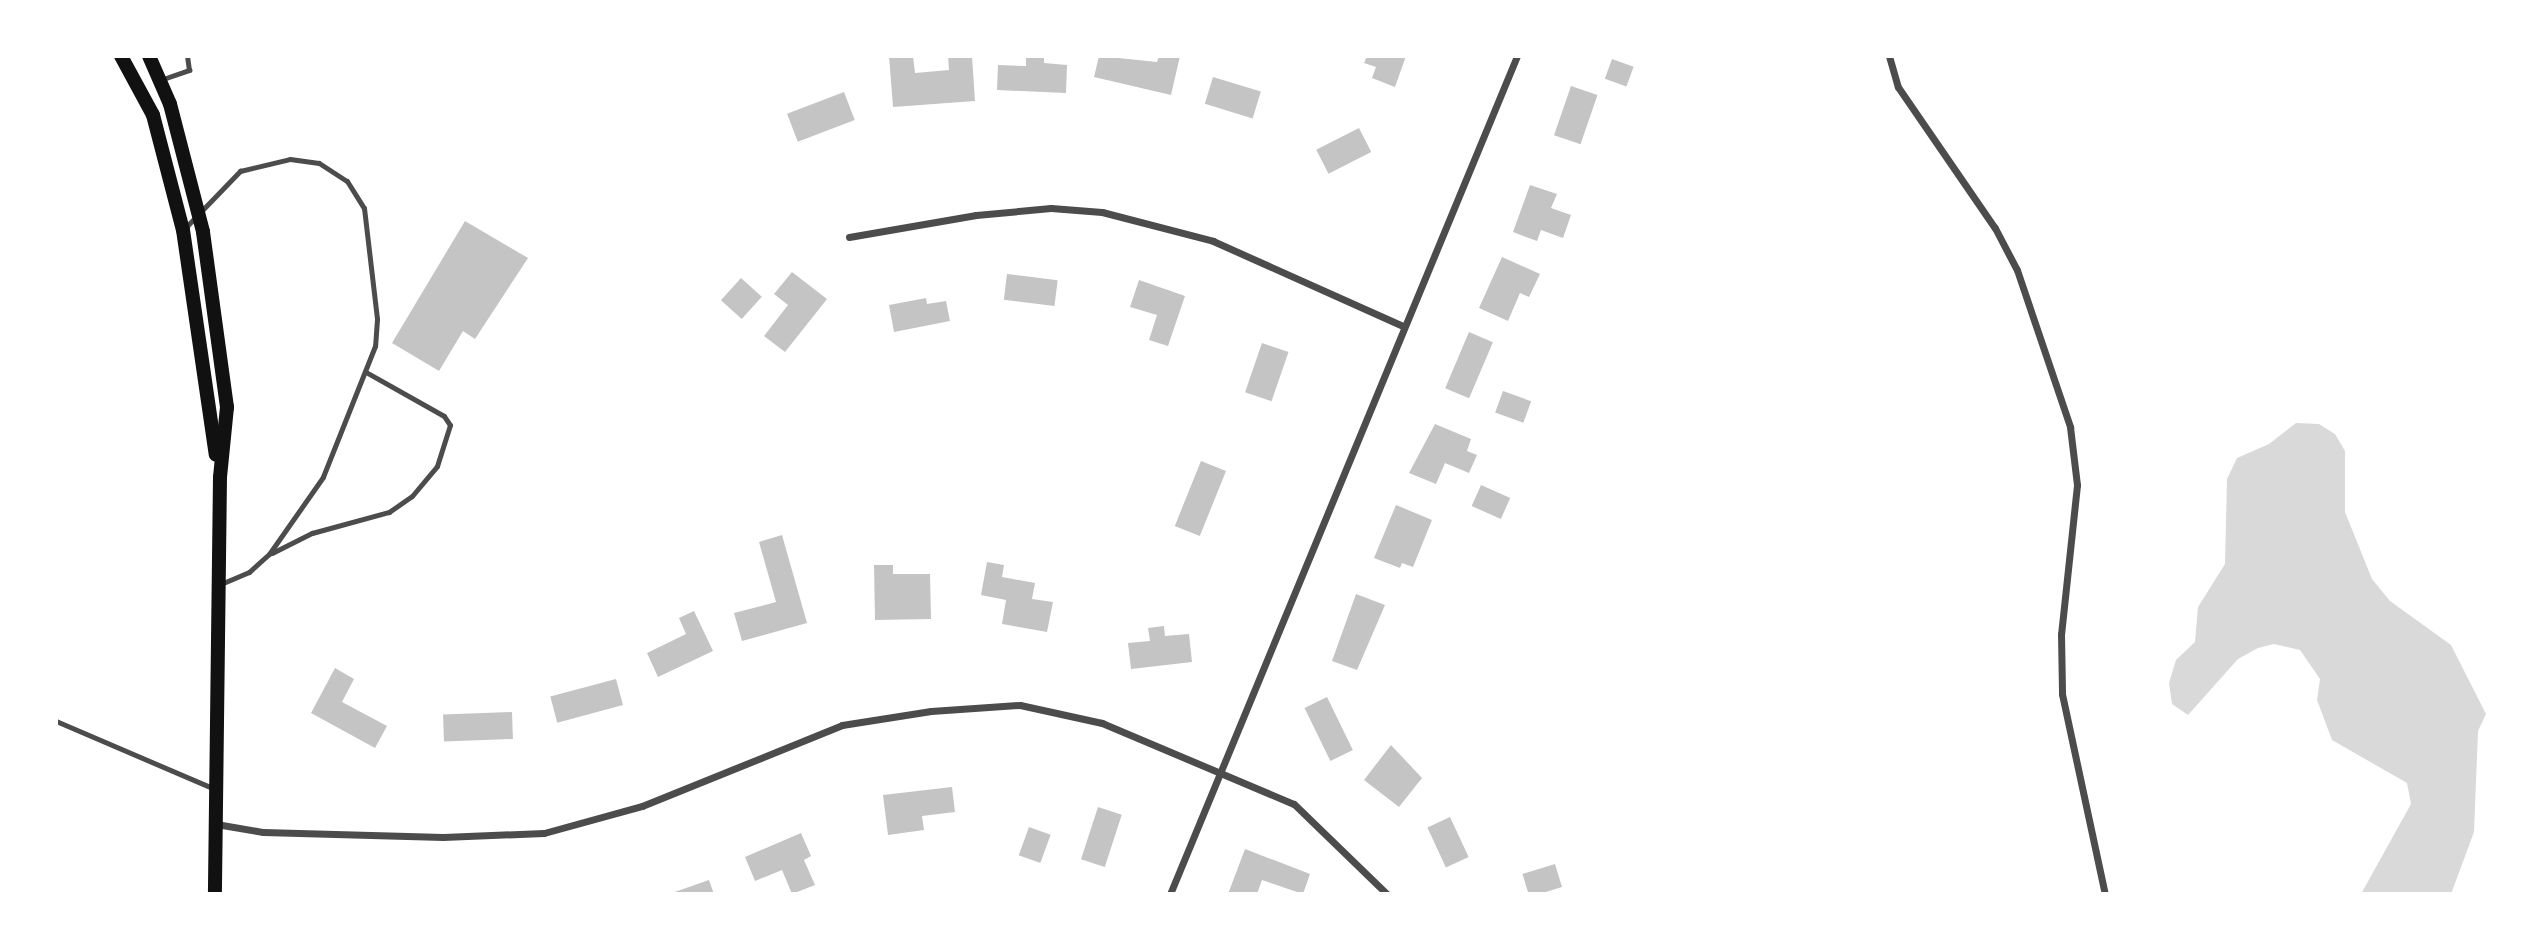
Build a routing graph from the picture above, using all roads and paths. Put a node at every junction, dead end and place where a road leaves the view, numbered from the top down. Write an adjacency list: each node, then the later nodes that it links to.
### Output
1 (121, 56): 8 (main road)
2 (149, 56): 6 (main road)
3 (187, 56): 6 (lane)
4 (1517, 56): 10 (street)
5 (1889, 56): 22 (street)
6 (160, 80): 7 (main road)
7 (199, 218): 8 (lane); 11 (lane); 12 (main road)
8 (183, 230): 12 (main road)
9 (849, 237): 10 (street)
10 (1403, 327): 16 (street)
11 (366, 372): 13 (lane); 13 (lane)
12 (220, 477): 14 (main road)
13 (269, 554): 14 (lane)
14 (219, 586): 17 (main road)
15 (56, 721): 17 (lane)
16 (1219, 774): 18 (street); 20 (street); 21 (street)
17 (215, 789): 18 (main road)
18 (216, 824): 19 (main road)
19 (215, 894)
20 (1170, 894)
21 (1387, 894)
22 (2105, 894)

